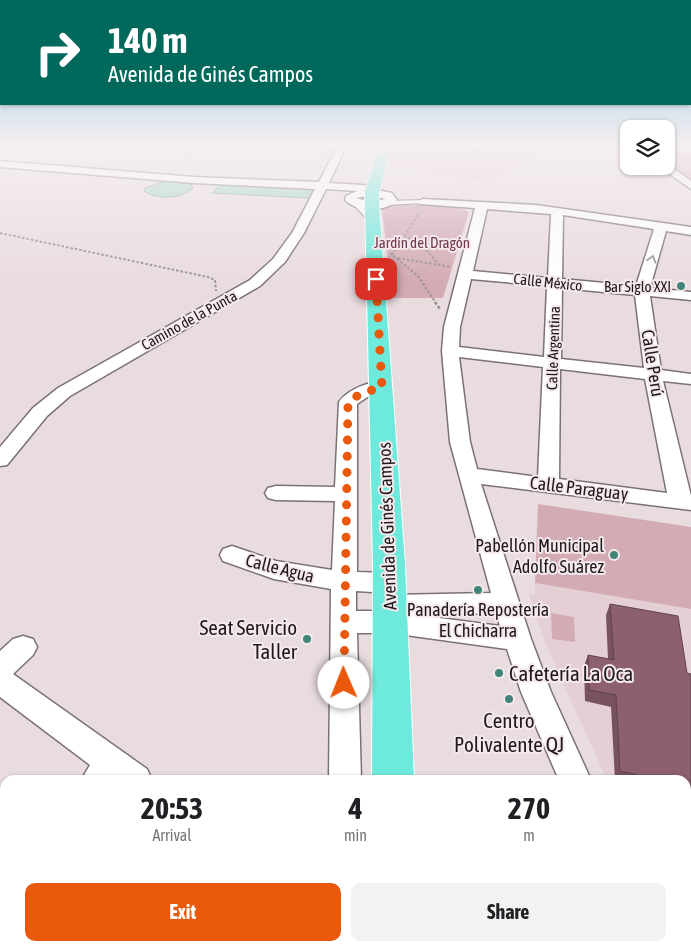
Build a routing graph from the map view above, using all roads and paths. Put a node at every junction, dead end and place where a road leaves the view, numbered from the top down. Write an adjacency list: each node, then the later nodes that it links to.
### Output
1 (319, 191): 17 (street, Camino de la Punta)
2 (334, 191): 6 (street)
3 (375, 191): 6 (main road)
4 (425, 202): 5 (street); 6 (lane); 11 (path)
5 (482, 204): 7 (street); 14 (street)
6 (371, 208): 11 (path); 12 (path); 23 (main road, Avenida de Ginés Campos)
7 (557, 212): 8 (street); 15 (street, Calle Argentina)
8 (661, 226): 9 (street); 16 (street, Calle Perú, one-way to 8)
9 (688, 230)
10 (0, 233): 17 (path)
11 (404, 235): 13 (path)
12 (397, 257): 13 (path); 19 (path)
13 (439, 266): 14 (path)
14 (466, 271): 15 (street, Calle México); 19 (street)
15 (555, 283): 16 (street, Calle México); 20 (street, Calle Argentina)
16 (642, 291): 18 (street, Calle México); 21 (street, Calle Perú)
17 (230, 296): 24 (street, Camino de la Punta)
18 (691, 296)
19 (450, 341): 20 (street); 25 (street)
20 (552, 362): 21 (street); 26 (street, Calle Argentina)
21 (653, 374): 22 (street); 29 (street, Calle Perú)
22 (691, 379)
23 (382, 388): 28 (street); 33 (main road, Avenida de Ginés Campos)
24 (0, 460)
25 (468, 475): 26 (street, Calle Paraguay); 32 (street)
26 (548, 484): 29 (street, Calle Paraguay)
27 (276, 493): 28 (street)
28 (346, 494): 31 (street)
29 (686, 502)
30 (232, 556): 31 (street, Calle Agua)
31 (344, 581): 33 (street, Calle Agua); 34 (street)
32 (506, 602): 33 (street); 35 (street)
33 (390, 604): 34 (street); 35 (street); 37 (main road, Avenida de Ginés Campos)
34 (343, 622): 41 (street)
35 (517, 639): 44 (street)
36 (23, 647): 38 (street)
37 (393, 664): 42 (main road, Avenida de Ginés Campos); 43 (main road, Avenida de Ginés Campos)
38 (0, 668)
39 (0, 681): 40 (street)
40 (115, 774)
41 (346, 775)
42 (394, 775)
43 (406, 775)
44 (573, 775)

